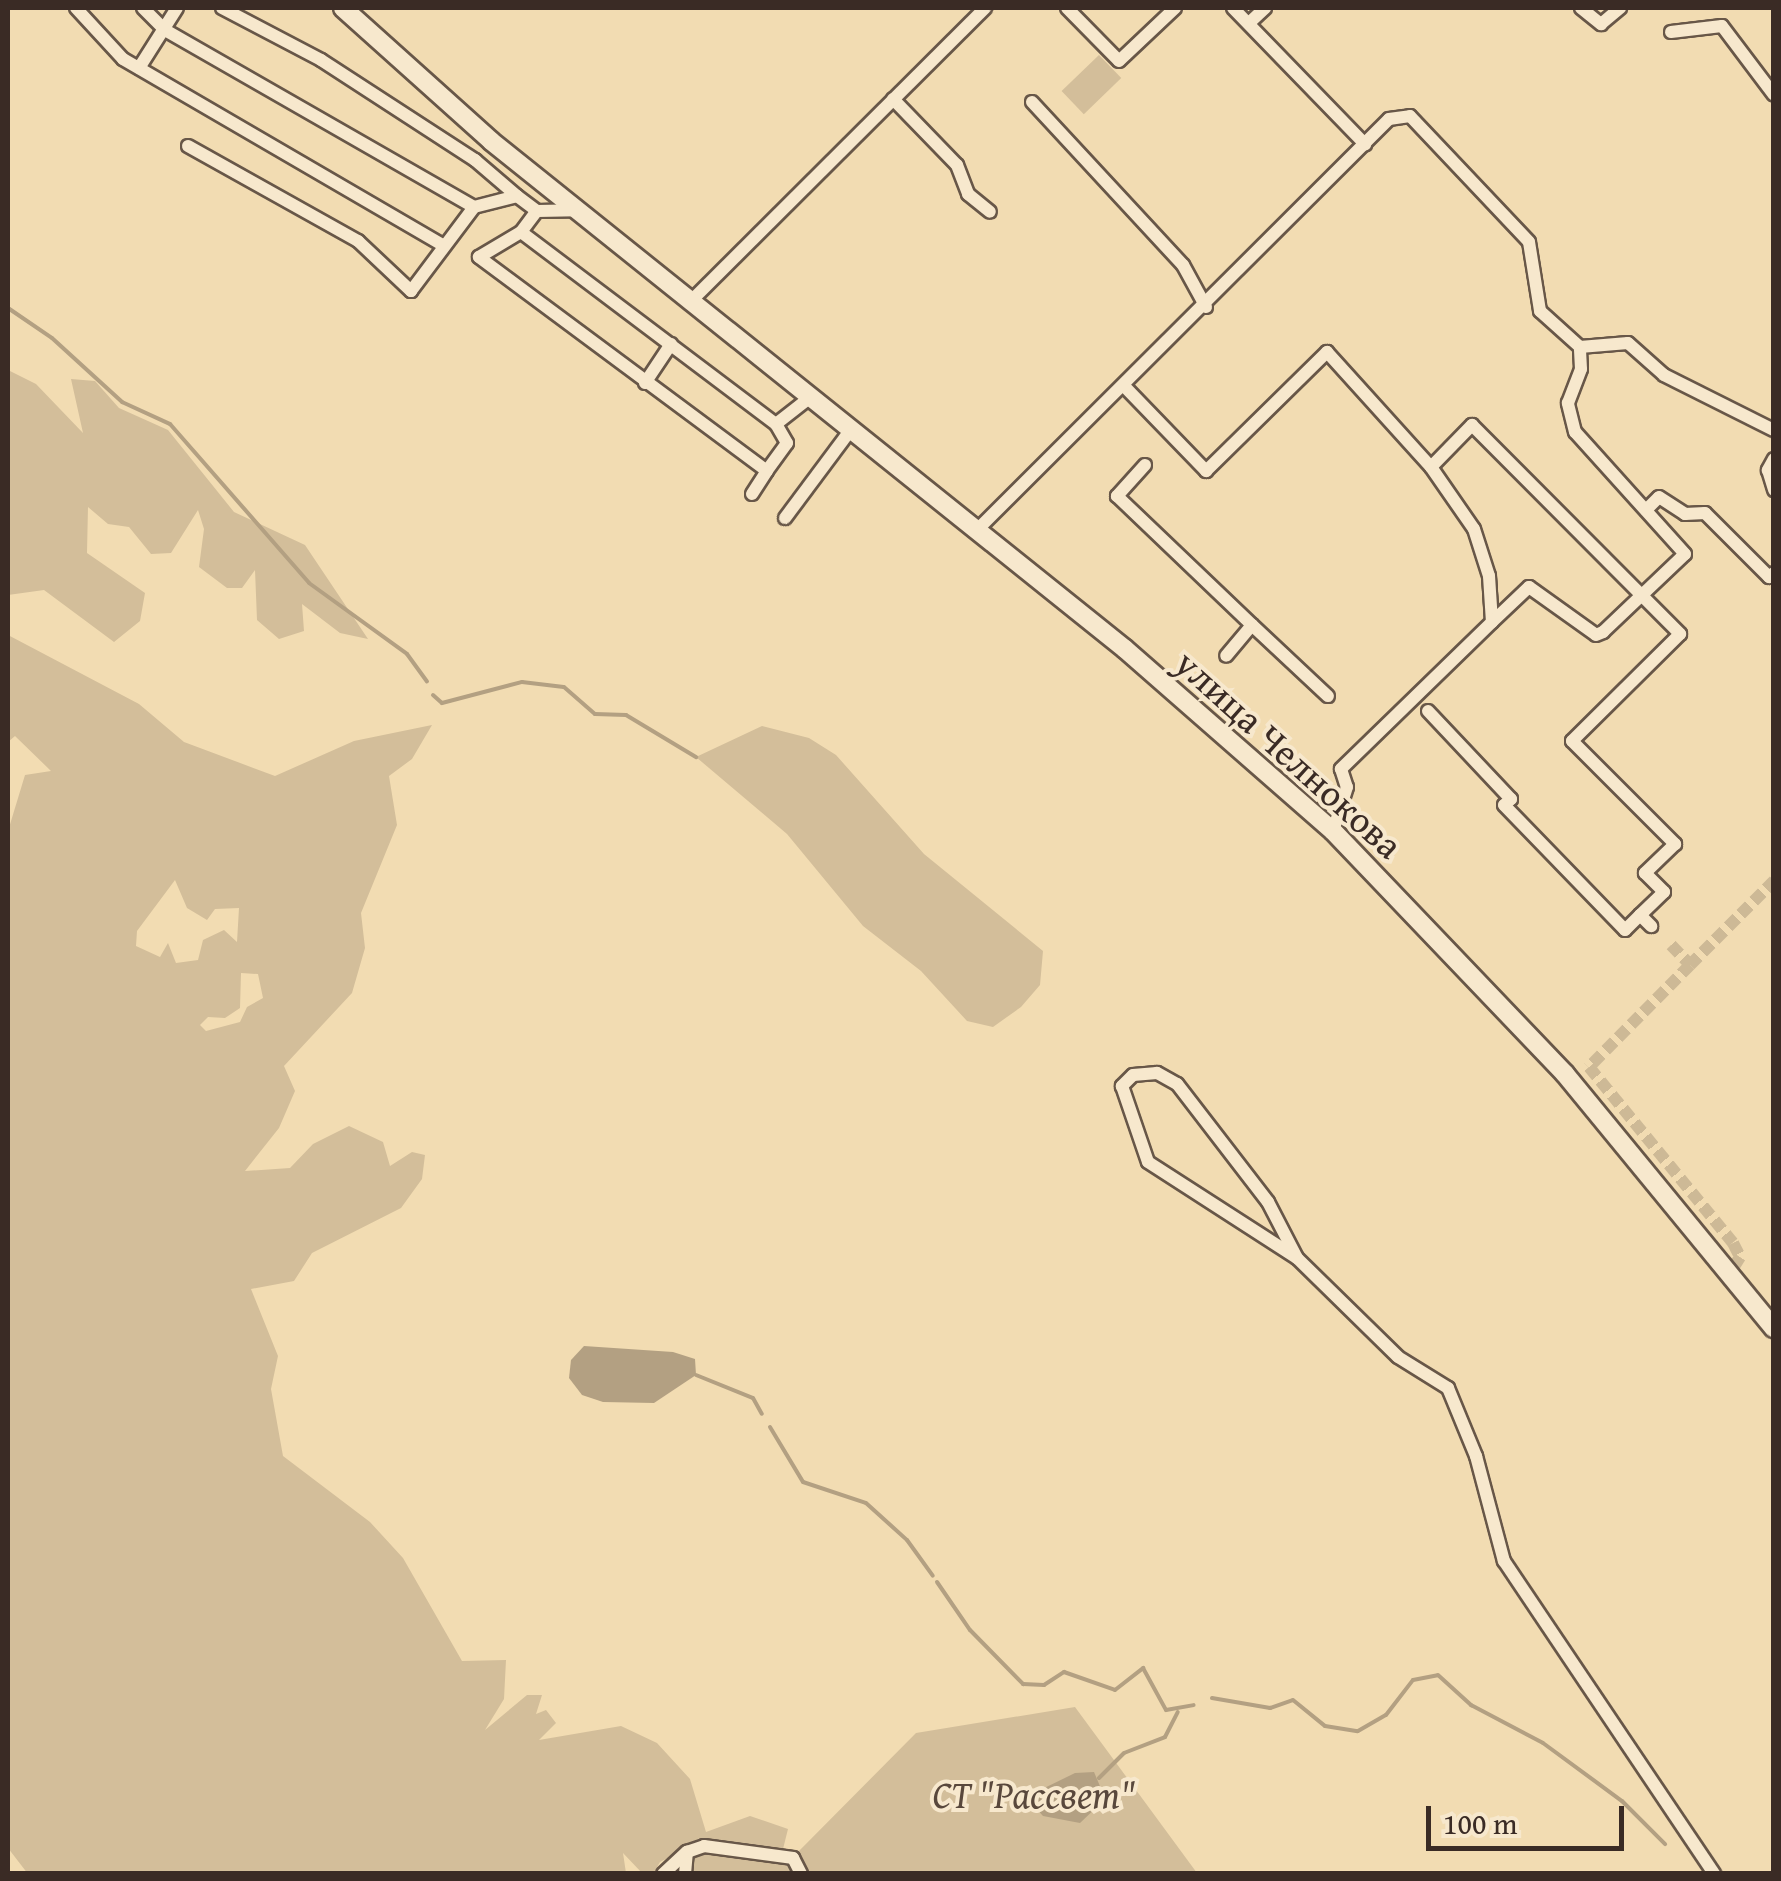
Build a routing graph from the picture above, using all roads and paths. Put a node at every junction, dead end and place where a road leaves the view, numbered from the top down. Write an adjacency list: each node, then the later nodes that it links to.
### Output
1 (76, 8): 16 (street)
2 (143, 8): 14 (street)
3 (178, 8): 14 (street)
4 (222, 8): 22 (street)
5 (343, 8): 24 (main road, улица Челнокова)
6 (985, 8): 18 (street)
7 (1068, 8): 8 (street)
8 (1175, 8)
9 (1234, 8): 13 (street)
10 (1265, 8): 13 (street)
11 (1581, 8): 12 (street)
12 (1620, 8)
13 (1248, 24): 20 (street)
14 (164, 30): 16 (street); 23 (street)
15 (1672, 32): 17 (street)
16 (139, 68): 28 (street)
17 (1774, 95)
18 (893, 99): 26 (street); 29 (street)
19 (1032, 102): 30 (street)
20 (1365, 144): 30 (street); 32 (street)
21 (188, 146): 28 (street)
22 (517, 196): 23 (street); 25 (street)
23 (474, 206): 28 (street)
24 (580, 210): 25 (street); 29 (main road, улица Челнокова)
25 (537, 211): 27 (street)
26 (990, 212)
27 (521, 232): 31 (street); 33 (street)
28 (444, 246)
29 (690, 303): 35 (main road, улица Челнокова)
30 (1206, 307): 34 (street)
31 (670, 344): 33 (street); 36 (street)
32 (1580, 347): 37 (street); 45 (street)
33 (645, 382): 42 (street)
34 (1124, 387): 41 (street); 47 (street)
35 (808, 399): 36 (street); 38 (main road, улица Челнокова)
36 (776, 424): 42 (street)
37 (1774, 430)
38 (849, 432): 46 (street); 47 (main road, улица Челнокова)
39 (1774, 459): 43 (street)
40 (1145, 465): 51 (street)
41 (1431, 467): 49 (street); 50 (street)
42 (767, 471): 44 (street)
43 (1774, 490)
44 (752, 494)
45 (1646, 510): 48 (street); 49 (street)
46 (785, 518)
47 (977, 530): 55 (main road, улица Челнокова)
48 (1774, 573)
49 (1642, 596): 50 (street); 56 (street)
50 (1492, 622): 55 (street)
51 (1252, 625): 52 (street); 53 (street)
52 (1226, 656)
53 (1328, 696)
54 (1428, 711): 56 (street)
55 (1333, 831): 59 (main road, улица Челнокова)
56 (1640, 915): 57 (street)
57 (1652, 926)
58 (1297, 1258): 58 (street); 64 (street)
59 (1774, 1328)
60 (687, 1852): 61 (street); 62 (street); 63 (street)
61 (663, 1874)
62 (684, 1874)
63 (801, 1874)
64 (1714, 1874)

